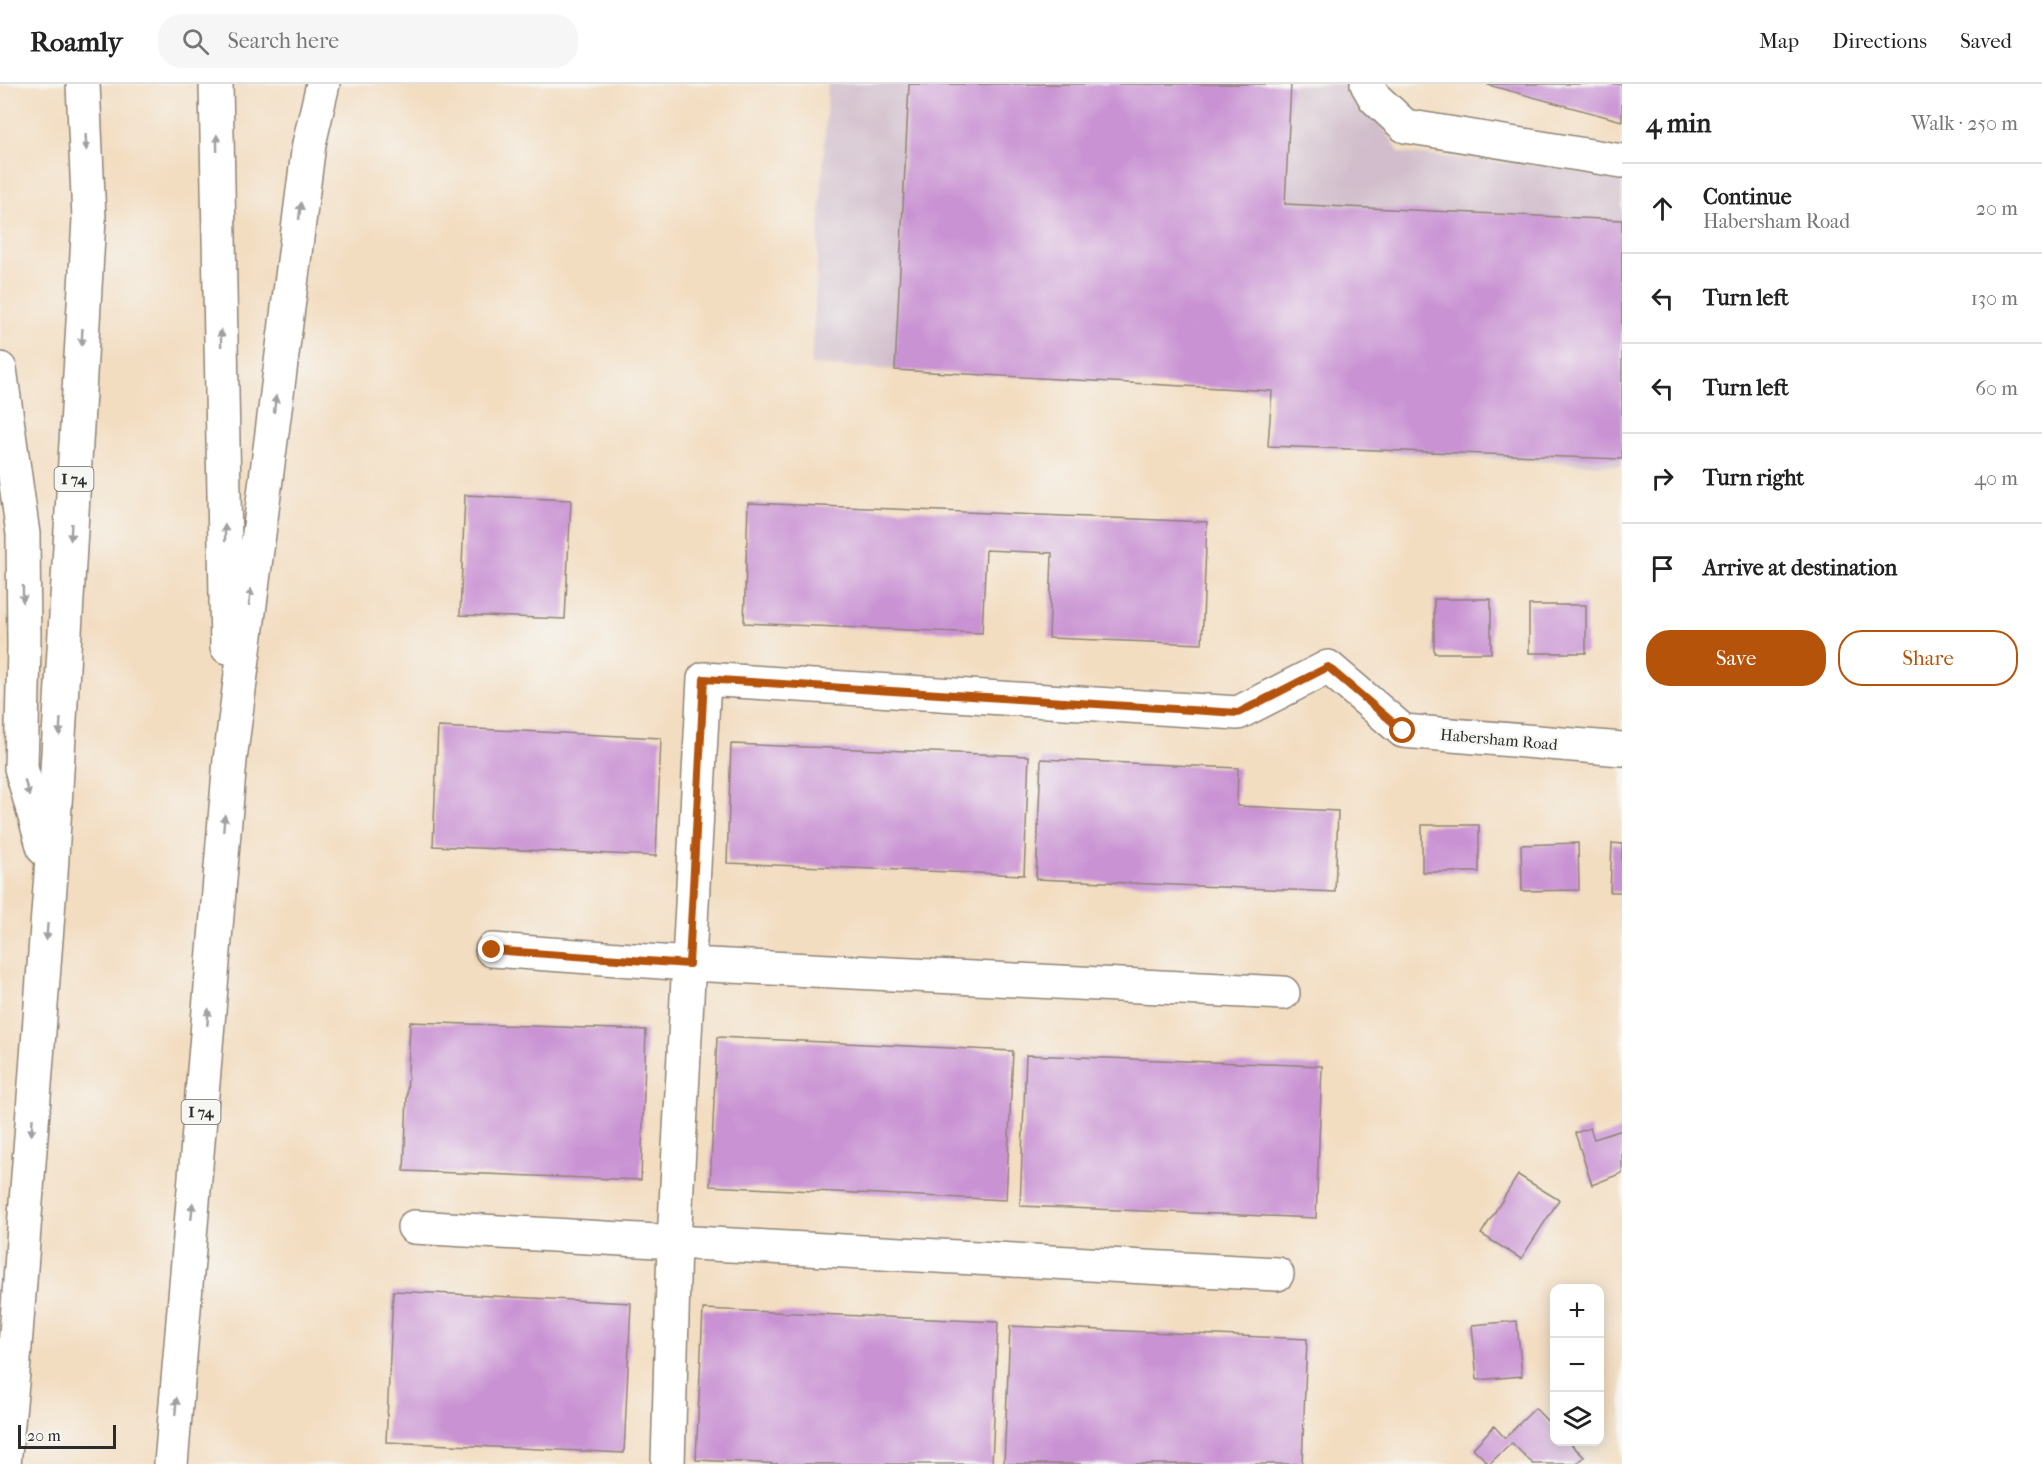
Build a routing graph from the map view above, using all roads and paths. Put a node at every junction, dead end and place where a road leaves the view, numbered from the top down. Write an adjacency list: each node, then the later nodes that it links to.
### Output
1 (83, 84): 9 (main road, I 74, one-way to 9)
2 (216, 84): 8 (main road, I 74, one-way to 2)
3 (323, 84): 8 (main road, one-way to 3)
4 (1367, 84): 5 (main road)
5 (1622, 161)
6 (0, 369): 9 (main road, one-way to 9)
7 (1622, 749): 11 (main road, Habersham Road)
8 (230, 760): 17 (main road, I 74, one-way to 8)
9 (51, 874): 16 (main road, I 74, one-way to 16)
10 (492, 950): 11 (main road)
11 (689, 964): 12 (main road); 14 (main road)
12 (1283, 993)
13 (414, 1227): 14 (main road)
14 (674, 1242): 15 (main road); 18 (main road)
15 (1277, 1274)
16 (4, 1464)
17 (171, 1464)
18 (668, 1464)

